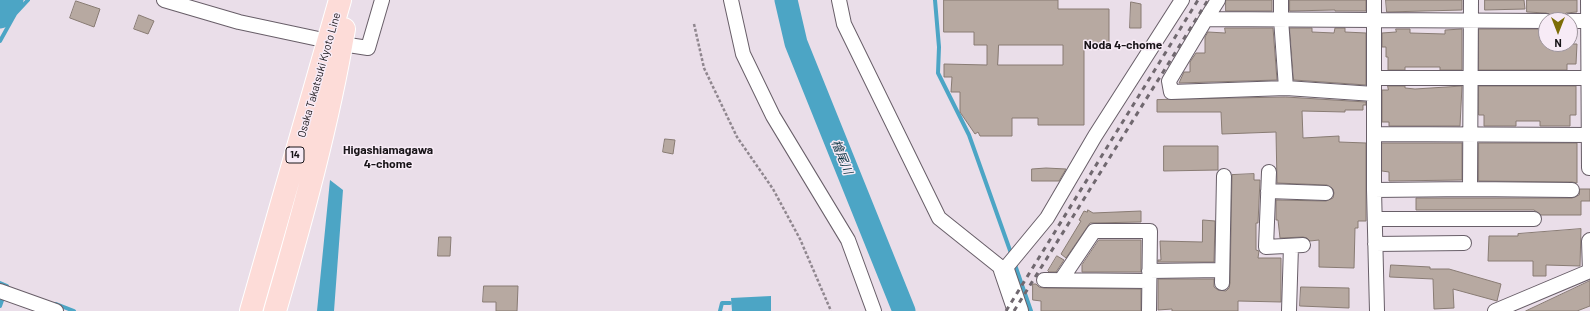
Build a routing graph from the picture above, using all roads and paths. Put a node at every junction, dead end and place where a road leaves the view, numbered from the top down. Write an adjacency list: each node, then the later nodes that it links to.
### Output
1 (164, 0): 20 (street)
2 (340, 0): 20 (main road, Osaka Takatsuki Kyoto Line / 14)
3 (349, 0): 20 (main road, Osaka Takatsuki Kyoto Line / 14)
4 (382, 0): 20 (street)
5 (731, 0): 55 (street)
6 (839, 0): 44 (street)
7 (1182, 0): 44 (street)
8 (1218, 0): 14 (street)
9 (1281, 0): 15 (street)
10 (1374, 0): 16 (street)
11 (1471, 0): 17 (street)
12 (1588, 10): 13 (street); 21 (street)
13 (1578, 16)
14 (1206, 19): 15 (street); 25 (street)
15 (1281, 19): 16 (street); 25 (street)
16 (1374, 20): 17 (street); 22 (street)
17 (1471, 21): 18 (street); 23 (street)
18 (1538, 21)
19 (694, 24): 54 (path)
20 (335, 42): 52 (main road, Osaka Takatsuki Kyoto Line / 14); 53 (main road, Osaka Takatsuki Kyoto Line / 14)
21 (1589, 51): 24 (street)
22 (1374, 78): 23 (street); 27 (street)
23 (1470, 78): 24 (street); 29 (street)
24 (1588, 78): 26 (street)
25 (1286, 88): 27 (street)
26 (1589, 93): 30 (street)
27 (1374, 94): 28 (street)
28 (1374, 134): 29 (street); 35 (street)
29 (1470, 135): 30 (street); 34 (street)
30 (1589, 135): 31 (street)
31 (1590, 168)
32 (1269, 172): 37 (street)
33 (1224, 176): 46 (street)
34 (1470, 189): 35 (street); 36 (street)
35 (1374, 190): 39 (street)
36 (1572, 190)
37 (1268, 192): 38 (street); 58 (street)
38 (1326, 192)
39 (1375, 219): 40 (street); 43 (street)
40 (1534, 219)
41 (1590, 240): 45 (street)
42 (1464, 243): 43 (street)
43 (1375, 244): 59 (street)
44 (1004, 270): 56 (street)
45 (1590, 271): 50 (street)
46 (1149, 276): 48 (street); 48 (street); 57 (street)
47 (1044, 280): 48 (street)
48 (1061, 280)
49 (0, 290): 51 (street)
50 (1526, 305): 60 (street)
51 (56, 311)
52 (251, 311)
53 (276, 311)
54 (831, 311)
55 (874, 311)
56 (1018, 311)
57 (1149, 311)
58 (1289, 311)
59 (1377, 311)
60 (1495, 311)

